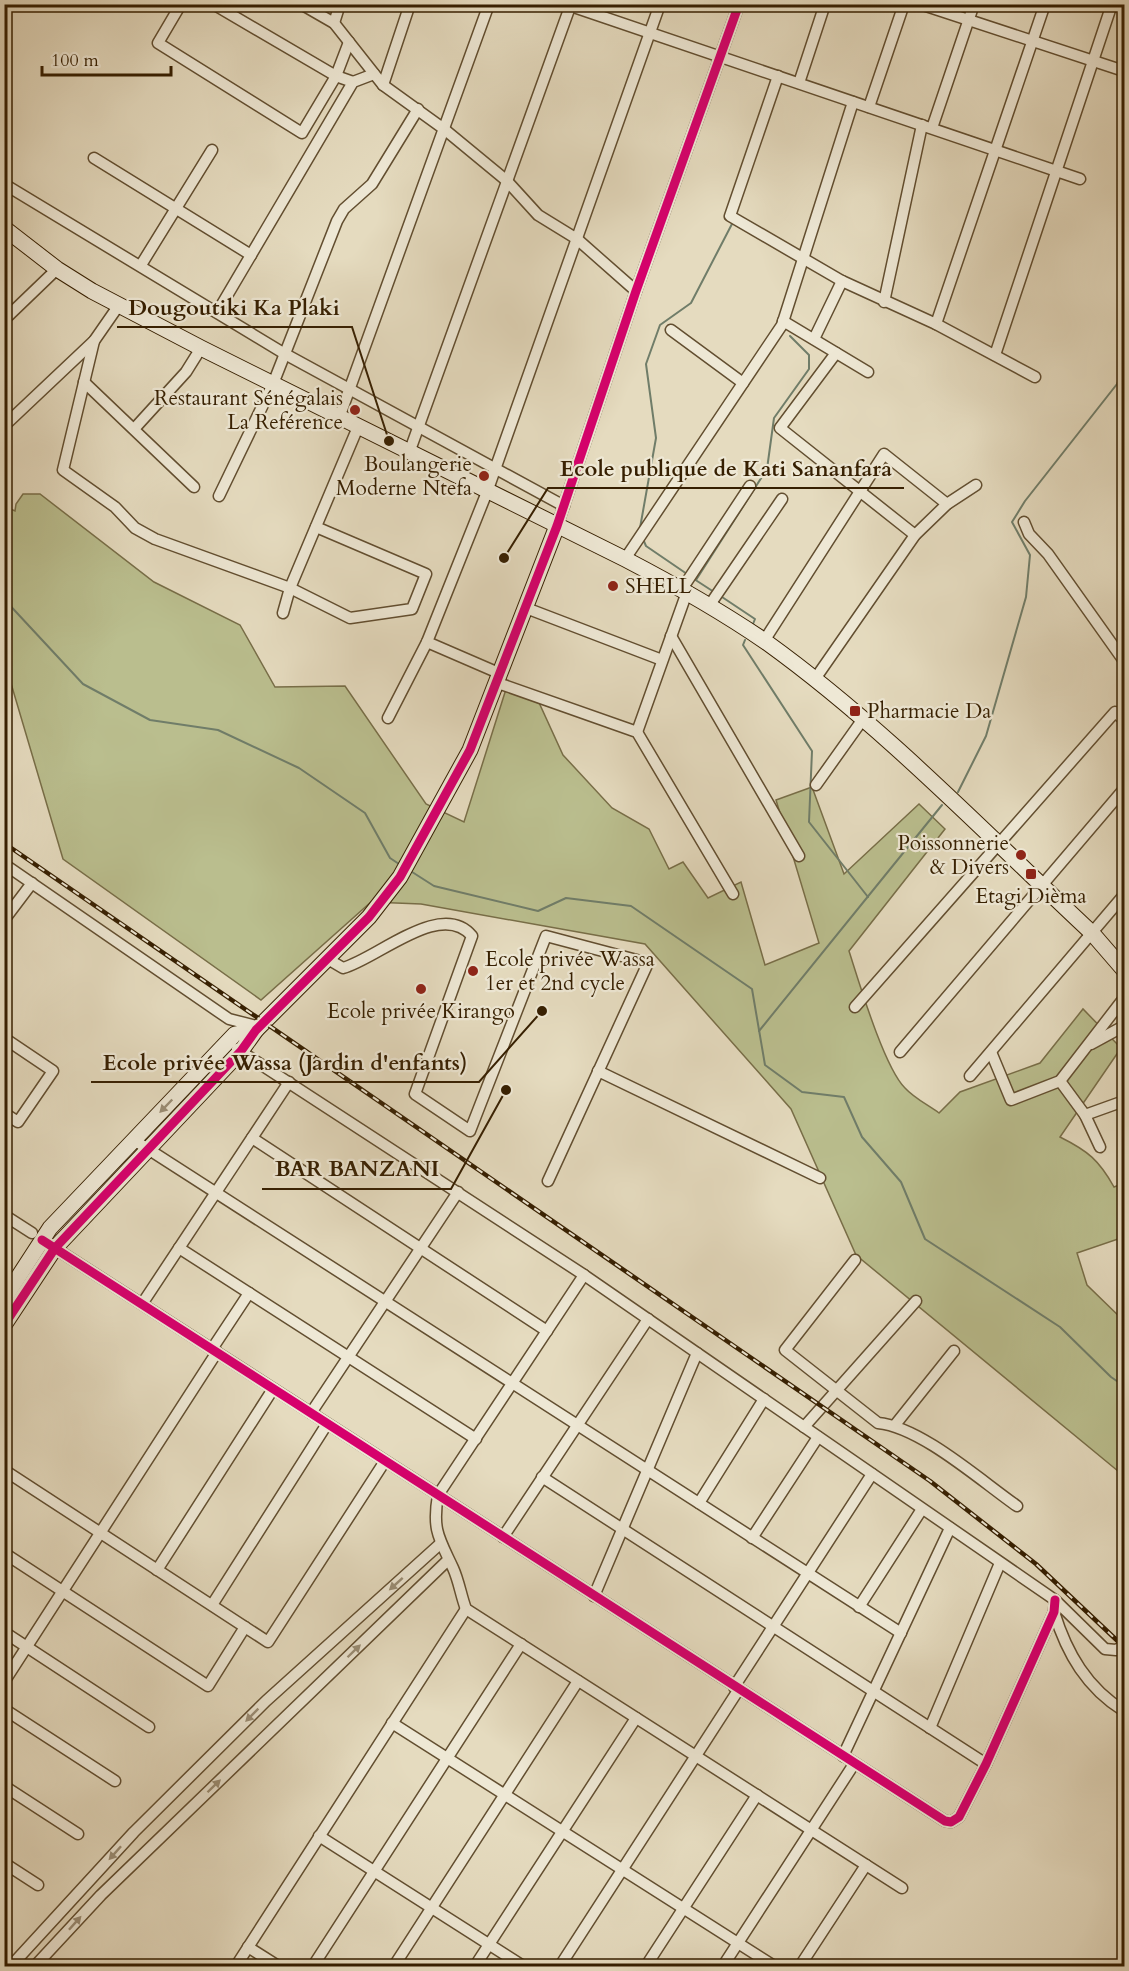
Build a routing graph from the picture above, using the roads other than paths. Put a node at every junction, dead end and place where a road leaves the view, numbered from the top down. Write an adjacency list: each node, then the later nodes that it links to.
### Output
1 (182, 4): 25 (street)
2 (213, 4): 25 (street)
3 (301, 4): 17 (street)
4 (340, 4): 17 (street)
5 (411, 4): 29 (street)
6 (489, 4): 34 (street)
7 (660, 4): 18 (street)
8 (739, 4): 21 (street)
9 (825, 4): 28 (street)
10 (904, 4): 31 (street)
11 (920, 4): 16 (street)
12 (974, 4): 16 (street)
13 (1045, 4): 19 (street)
14 (1112, 4): 22 (street)
15 (569, 5): 18 (street); 40 (street)
16 (969, 20): 19 (street); 33 (street)
17 (334, 23): 20 (street)
18 (650, 33): 21 (street); 44 (street)
19 (1032, 40): 22 (street); 36 (street)
20 (349, 42): 24 (street); 25 (street)
21 (718, 57): 26 (street); 50 (street)
22 (1094, 60): 23 (street); 38 (street)
23 (1125, 71)
24 (374, 74): 27 (street); 29 (street)
25 (336, 76): 27 (street)
26 (778, 76): 28 (street); 46 (street)
27 (353, 82): 45 (street)
28 (799, 83): 30 (street)
29 (383, 85): 32 (street)
30 (853, 102): 31 (street); 46 (street)
31 (869, 107): 33 (street)
32 (418, 109): 34 (street); 62 (street)
33 (927, 127): 36 (street); 51 (street)
34 (444, 129): 40 (street); 69 (street)
35 (212, 150): 42 (street)
36 (995, 150): 38 (street); 56 (street)
37 (94, 158): 42 (street)
38 (1057, 171): 39 (street); 63 (street)
39 (1080, 178)
40 (507, 181): 44 (street); 72 (street)
41 (4, 184): 47 (street)
42 (176, 208): 45 (street); 47 (street)
43 (4, 228): 48 (main road)
44 (577, 239): 50 (street); 76 (street)
45 (250, 255): 53 (street)
46 (803, 257): 49 (street); 55 (street)
47 (141, 265): 53 (street)
48 (57, 269): 52 (main road); 54 (street)
49 (842, 281): 51 (street); 58 (street)
50 (636, 291): 85 (street)
51 (884, 302): 56 (street)
52 (119, 305): 59 (street); 60 (main road)
53 (218, 311): 62 (street)
54 (4, 320)
55 (783, 321): 58 (street); 67 (street)
56 (936, 324): 63 (street)
57 (671, 330): 67 (street)
58 (814, 339): 61 (street)
59 (94, 342): 66 (street); 71 (street)
60 (201, 348): 68 (main road); 74 (street)
61 (836, 353): 64 (street); 81 (street)
62 (285, 354): 68 (street); 69 (street)
63 (995, 355): 65 (street)
64 (868, 372)
65 (1035, 376)
66 (84, 382): 74 (street); 91 (street)
67 (743, 383): 90 (street)
68 (273, 384): 70 (main road); 82 (street)
69 (350, 389): 70 (street); 72 (street)
70 (339, 418): 73 (main road)
71 (4, 426)
72 (418, 426): 75 (street); 76 (street)
73 (358, 427): 75 (main road); 88 (street)
74 (134, 429): 79 (street)
75 (409, 453): 80 (main road)
76 (496, 469): 80 (street); 85 (street)
77 (976, 485): 84 (street)
78 (750, 486): 92 (street)
79 (194, 487)
80 (488, 492): 87 (main road); 98 (street)
81 (862, 492): 84 (street); 89 (street); 97 (street)
82 (219, 496)
83 (782, 499): 93 (street)
84 (947, 504): 89 (street)
85 (564, 506): 87 (street)
86 (1024, 522): 100 (street)
87 (557, 526): 90 (main road); 94 (main road)
88 (316, 527): 91 (street); 91 (street)
89 (915, 535): 102 (street)
90 (625, 559): 92 (main road)
91 (290, 588): 95 (street)
92 (685, 591): 93 (main road); 96 (street)
93 (709, 606): 97 (main road)
94 (526, 608): 99 (street); 101 (main road)
95 (283, 613)
96 (671, 636): 99 (street); 110 (street)
97 (764, 641): 102 (main road)
98 (427, 642): 101 (street); 103 (street)
99 (662, 660): 106 (street)
100 (1125, 661)
101 (500, 678): 106 (street); 118 (main road)
102 (815, 679): 104 (main road)
103 (388, 718)
104 (863, 719): 107 (street); 109 (main road)
105 (1124, 719): 109 (street)
106 (637, 732): 114 (street)
107 (816, 785)
108 (1125, 789): 113 (street)
109 (998, 845): 113 (main road); 121 (street)
110 (799, 856)
111 (4, 864): 112 (street)
112 (32, 883): 116 (street); 123 (street)
113 (1042, 886): 117 (main road); 128 (street)
114 (733, 894)
115 (1125, 895): 117 (street)
116 (4, 920)
117 (1092, 933): 119 (main road); 129 (street)
118 (326, 958): 123 (main road); 130 (street)
119 (1125, 970)
120 (1125, 998): 126 (street)
121 (855, 1007)
122 (1125, 1026): 126 (street)
123 (258, 1028): 125 (main road); 127 (main road)
124 (4, 1038): 135 (street)
125 (227, 1042): 127 (street); 138 (main road, one-way to 138)
126 (1088, 1045): 132 (street)
127 (241, 1051): 133 (street); 138 (main road)
128 (900, 1052)
129 (990, 1052): 131 (street); 132 (street)
130 (598, 1071): 140 (street); 141 (street)
131 (970, 1076)
132 (1059, 1081): 136 (street)
133 (289, 1082): 137 (street); 142 (street)
134 (1125, 1101): 136 (street)
135 (4, 1113)
136 (1085, 1116): 139 (street)
137 (252, 1138): 143 (street); 147 (street)
138 (140, 1144): 143 (street); 145 (main road)
139 (1100, 1147)
140 (820, 1178)
141 (548, 1181)
142 (458, 1192): 147 (street); 149 (street)
143 (216, 1193): 146 (street); 153 (street)
144 (4, 1215): 145 (street)
145 (43, 1240): 151 (main road); 154 (street); 156 (main road)
146 (179, 1248): 150 (street); 154 (street)
147 (420, 1249): 153 (street); 157 (street)
148 (855, 1260): 164 (street)
149 (584, 1275): 155 (street); 157 (street)
150 (249, 1293): 158 (street); 161 (street)
151 (4, 1299)
152 (916, 1301): 164 (street)
153 (385, 1302): 161 (street); 162 (street)
154 (142, 1304): 158 (street)
155 (648, 1319): 160 (street); 168 (street)
156 (4, 1325)
157 (547, 1331): 162 (street)
158 (214, 1351): 163 (street); 184 (street)
159 (954, 1351): 169 (street)
160 (697, 1353): 165 (street); 175 (street)
161 (348, 1357): 166 (street); 172 (street)
162 (513, 1384): 168 (street); 172 (street)
163 (273, 1389): 166 (street); 191 (street)
164 (837, 1391): 169 (street); 170 (street)
165 (764, 1399): 170 (street); 179 (street)
166 (311, 1413): 167 (street)
167 (327, 1424): 173 (street); 196 (street)
168 (577, 1425): 175 (street); 177 (street)
169 (895, 1425): 180 (street)
170 (804, 1427): 171 (street)
171 (818, 1437): 176 (street); 186 (street)
172 (476, 1439): 178 (street)
173 (385, 1461): 178 (street); 201 (street)
174 (4, 1470): 184 (street)
175 (647, 1470): 179 (street); 183 (street)
176 (872, 1474): 181 (street); 192 (street)
177 (542, 1477): 183 (street); 185 (street)
178 (438, 1495): 185 (street); 187 (street)
179 (699, 1503): 186 (street)
180 (1017, 1506)
181 (922, 1509): 182 (street); 197 (street)
182 (950, 1528): 190 (street); 203 (street)
183 (622, 1529): 194 (street); 200 (street)
184 (101, 1533): 191 (street); 193 (street)
185 (502, 1537): 194 (street)
186 (752, 1538): 192 (street)
187 (440, 1545): 189 (street); 241 (street, one-way to 241)
188 (4, 1553): 193 (street)
189 (448, 1560): 198 (street); 242 (street, one-way to 189)
190 (1000, 1563): 195 (street); 216 (street)
191 (157, 1570): 196 (street)
192 (808, 1574): 197 (street); 200 (street)
193 (63, 1591): 201 (street); 206 (street)
194 (594, 1596): 209 (street)
195 (1054, 1600): 199 (street); 205 (street)
196 (212, 1605): 201 (street)
197 (860, 1607): 203 (street)
198 (466, 1609): 204 (street); 214 (street)
199 (1054, 1612): 212 (street); 221 (street)
200 (773, 1626): 209 (street); 210 (street)
201 (245, 1627)
202 (4, 1632): 206 (street)
203 (901, 1634): 210 (street)
204 (520, 1644): 207 (street); 219 (street)
205 (1125, 1646)
206 (27, 1647): 208 (street); 215 (street)
207 (578, 1681): 213 (street); 224 (street)
208 (4, 1682)
209 (737, 1688): 217 (street); 218 (street)
210 (874, 1692): 216 (street); 218 (street)
211 (4, 1709): 222 (street)
212 (1125, 1712)
213 (636, 1718): 217 (street); 227 (street)
214 (392, 1723): 219 (street); 229 (street)
215 (149, 1727)
216 (930, 1728): 221 (street)
217 (696, 1756): 225 (street); 232 (street)
218 (843, 1756): 220 (street)
219 (447, 1758): 224 (street); 233 (street)
220 (854, 1764): 221 (street); 226 (street)
221 (986, 1764)
222 (115, 1780)
223 (4, 1786): 228 (street)
224 (505, 1795): 227 (street); 236 (street)
225 (757, 1795): 226 (street); 237 (street)
226 (811, 1830): 231 (street); 238 (street)
227 (562, 1831): 232 (street); 239 (street)
228 (78, 1834)
229 (319, 1836): 233 (street); 240 (street)
230 (4, 1863): 234 (street)
231 (866, 1865): 235 (street); 253 (street)
232 (622, 1870): 237 (street); 249 (street)
233 (374, 1871): 236 (street); 245 (street)
234 (38, 1885)
235 (902, 1888)
236 (432, 1908): 239 (street); 246 (street)
237 (684, 1908): 238 (street); 250 (street)
238 (738, 1943): 251 (street); 252 (street)
239 (489, 1945): 247 (street); 248 (street)
240 (248, 1947): 243 (street); 244 (street)
241 (11, 1966)
242 (35, 1966)
243 (236, 1966)
244 (278, 1966)
245 (313, 1966)
246 (394, 1966)
247 (475, 1966)
248 (524, 1966)
249 (560, 1966)
250 (646, 1966)
251 (723, 1966)
252 (774, 1966)
253 (800, 1966)

